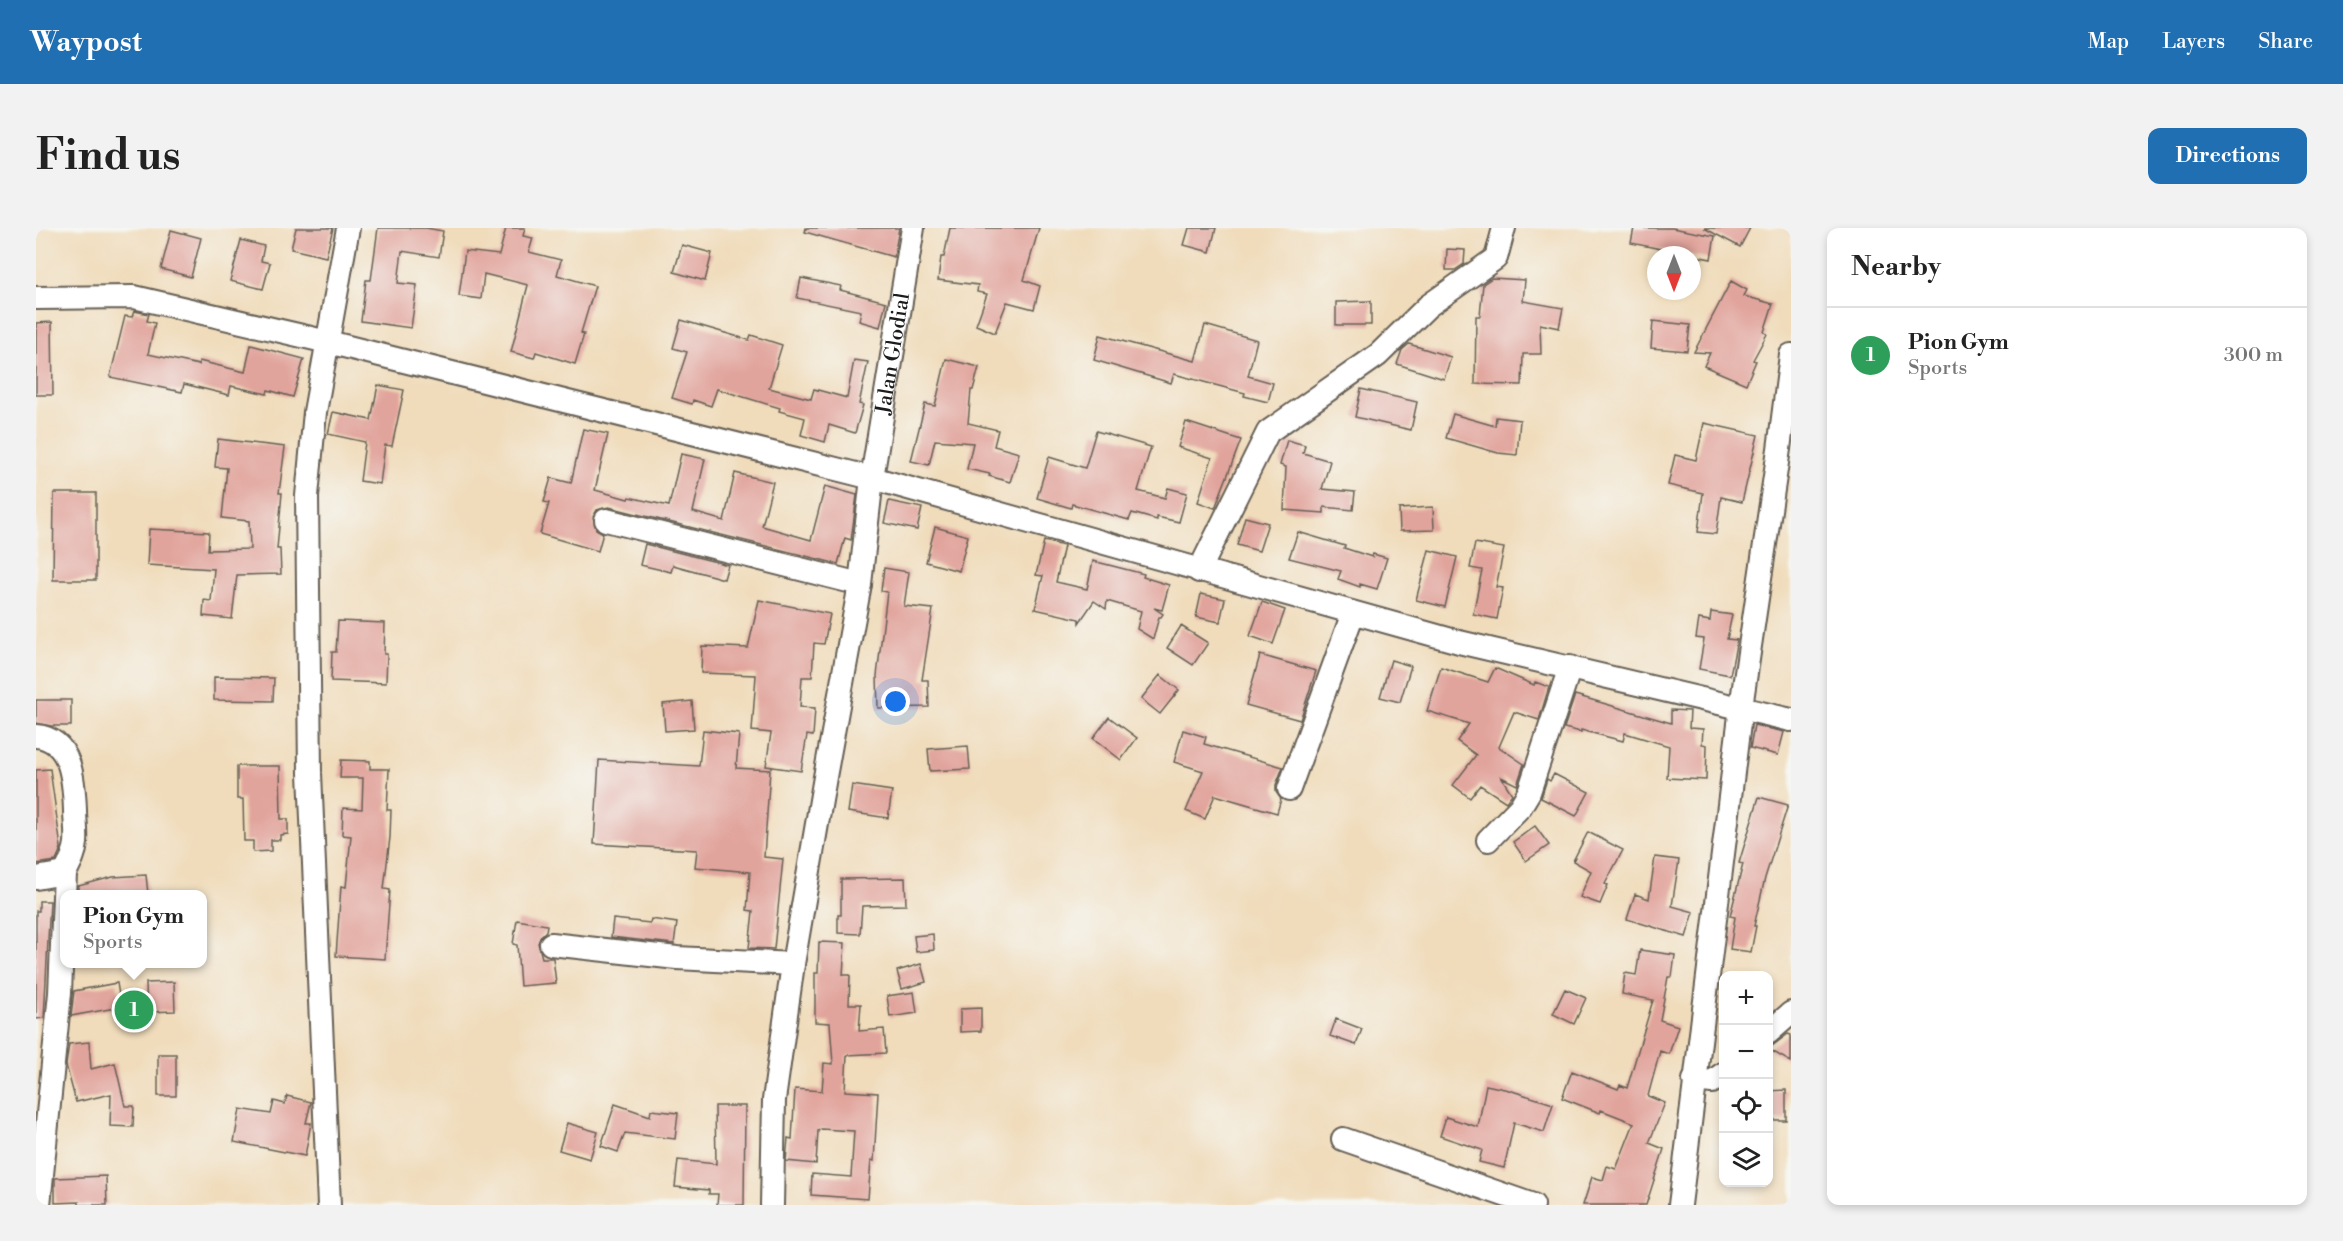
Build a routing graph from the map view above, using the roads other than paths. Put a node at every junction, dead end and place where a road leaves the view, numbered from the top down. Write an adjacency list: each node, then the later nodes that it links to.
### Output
1 (348, 228): 5 (street)
2 (913, 228): 7 (street, Jalan Glodial)
3 (1504, 228): 9 (street)
4 (36, 298): 5 (street)
5 (328, 342): 7 (street); 30 (street)
6 (1791, 355): 13 (street)
7 (872, 478): 9 (street); 10 (street, Jalan Glodial)
8 (606, 520): 10 (street)
9 (1199, 571): 11 (street)
10 (860, 584): 22 (street, Jalan Glodial)
11 (1353, 613): 12 (street); 16 (street)
12 (1570, 668): 13 (street); 17 (street)
13 (1741, 707): 14 (street); 27 (street)
14 (1791, 720)
15 (36, 736): 18 (street)
16 (1290, 789)
17 (1488, 840)
18 (65, 873): 19 (street); 20 (street)
19 (36, 878)
20 (64, 890)
21 (551, 944): 22 (street)
22 (793, 964): 31 (street, Jalan Glodial)
23 (61, 968): 29 (street)
24 (1791, 1013): 25 (street)
25 (1773, 1029)
26 (1719, 1077): 27 (street)
27 (1694, 1080): 33 (street)
28 (1343, 1139): 32 (street)
29 (39, 1205)
30 (329, 1205)
31 (772, 1205)
32 (1533, 1205)
33 (1680, 1205)

